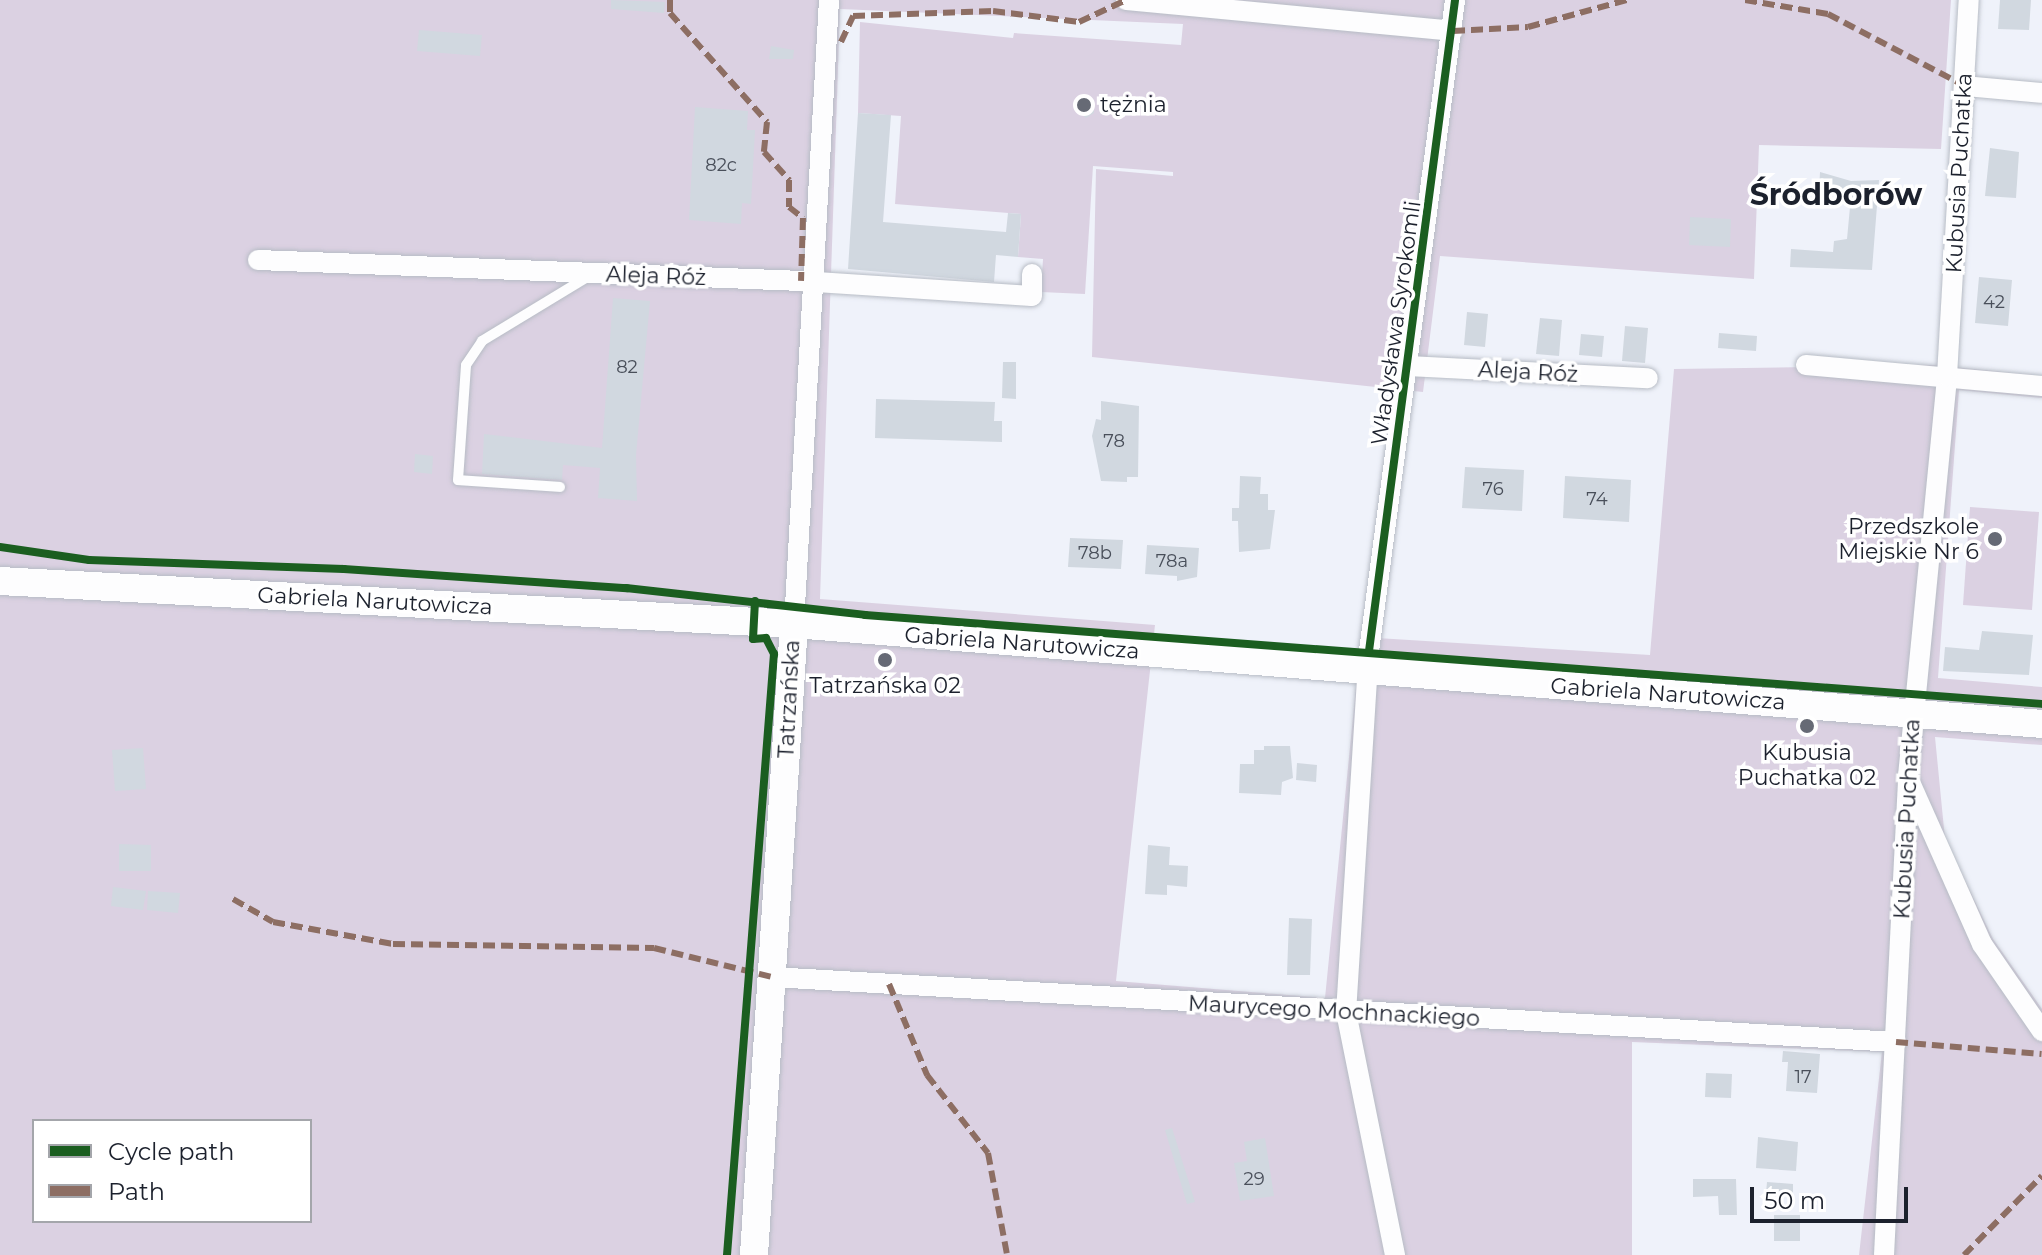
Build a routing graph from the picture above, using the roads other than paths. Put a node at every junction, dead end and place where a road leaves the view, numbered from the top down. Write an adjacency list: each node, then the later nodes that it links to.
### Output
1 (829, 0): 11 (street, Tatrzańska)
2 (1126, 0): 5 (street)
3 (1455, 0): 5 (street, Władysława Syrokomli)
4 (1969, 0): 6 (street, Kubusia Puchatka)
5 (1453, 31): 13 (street, Władysława Syrokomli)
6 (1965, 86): 7 (street); 14 (street, Kubusia Puchatka)
7 (2042, 93)
8 (258, 260): 9 (street, Aleja Róż)
9 (594, 273): 11 (street, Aleja Róż); 17 (lane)
10 (1032, 274): 11 (street, Aleja Róż)
11 (811, 282): 19 (street, Tatrzańska)
12 (1806, 365): 14 (street)
13 (1408, 366): 15 (street, Aleja Róż); 20 (street, Władysława Syrokomli)
14 (1947, 376): 16 (street); 21 (street, Kubusia Puchatka)
15 (1648, 378)
16 (2042, 386)
17 (560, 487)
18 (0, 581): 19 (street, Gabriela Narutowicza)
19 (794, 624): 20 (street, Gabriela Narutowicza); 24 (street, Tatrzańska)
20 (1368, 670): 21 (street, Gabriela Narutowicza); 25 (street, Władysława Syrokomli)
21 (1912, 714): 22 (street, Gabriela Narutowicza); 23 (street, Kubusia Puchatka)
22 (2042, 724)
23 (1908, 776): 26 (street); 27 (street, Kubusia Puchatka)
24 (772, 977): 25 (street, Maurycego Mochnackiego); 28 (street, Tatrzańska)
25 (1346, 1013): 27 (street, Maurycego Mochnackiego); 29 (street, Władysława Syrokomli)
26 (2042, 1031)
27 (1896, 1042): 30 (street, Kubusia Puchatka)
28 (754, 1255)
29 (1395, 1255)
30 (1884, 1255)

